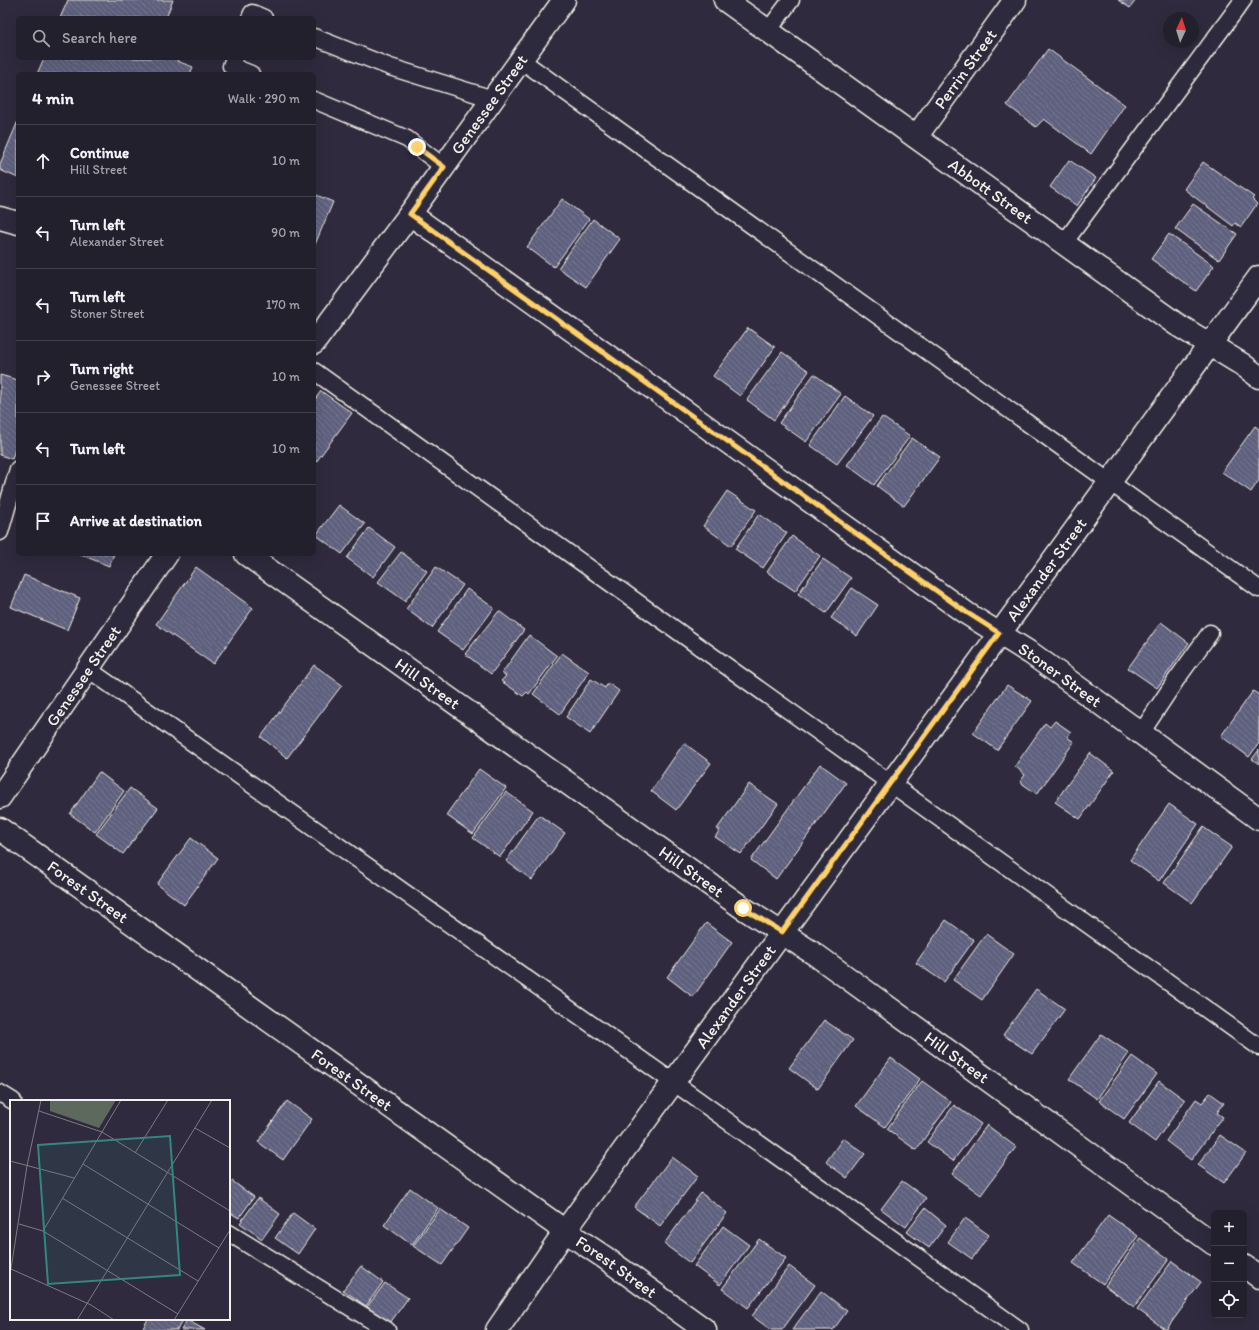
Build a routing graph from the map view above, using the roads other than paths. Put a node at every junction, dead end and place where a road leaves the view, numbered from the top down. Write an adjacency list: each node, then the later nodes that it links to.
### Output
1 (564, 0): 11 (street, Genessee Street)
2 (725, 0): 8 (street, Abbott Street)
3 (791, 0): 8 (lane)
4 (1015, 0): 15 (street, Perrin Street)
5 (1243, 0): 20 (lane)
6 (251, 16): 7 (lane)
7 (259, 16)
8 (768, 31): 15 (street, Abbott Street)
9 (316, 38): 13 (lane)
10 (233, 60): 12 (lane)
11 (521, 60): 13 (street, Genessee Street); 27 (lane)
12 (246, 72)
13 (492, 99): 16 (street, Genessee Street)
14 (316, 101): 16 (lane)
15 (916, 137): 20 (street, Abbott Street)
16 (444, 167): 17 (street, Genessee Street)
17 (410, 214): 22 (street, Genessee Street); 32 (street, Stoner Street)
18 (0, 218): 19 (street)
19 (16, 222)
20 (1064, 243): 23 (street, Abbott Street)
21 (1259, 277): 23 (street, Alexander Street)
22 (316, 340)
23 (1210, 345): 25 (street, Abbott Street); 27 (street, Alexander Street)
24 (316, 372): 36 (lane)
25 (1259, 377)
26 (16, 476): 28 (lane)
27 (1110, 481): 31 (lane); 32 (street, Alexander Street)
28 (0, 532)
29 (166, 556): 34 (street, Genessee Street)
30 (249, 556): 40 (street, Hill Street)
31 (1259, 589)
32 (999, 633): 35 (street, Stoner Street); 36 (street, Alexander Street)
33 (1210, 633): 35 (lane)
34 (88, 669): 37 (street, Genessee Street); 42 (lane)
35 (1141, 733): 38 (street, Stoner Street)
36 (890, 783): 40 (street, Alexander Street); 41 (lane)
37 (0, 797)
38 (1259, 819)
39 (0, 829): 45 (street, Forest Street)
40 (782, 932): 42 (street, Alexander Street); 47 (street, Hill Street)
41 (1259, 1047)
42 (673, 1082): 45 (street, Alexander Street); 53 (lane)
43 (0, 1093): 44 (lane)
44 (11, 1100)
45 (565, 1231): 51 (street, Alexander Street); 52 (street, Forest Street)
46 (230, 1234): 50 (lane)
47 (1211, 1242)
48 (1247, 1268): 49 (street)
49 (1259, 1277)
50 (387, 1330)
51 (497, 1330)
52 (705, 1330)
53 (1020, 1330)

